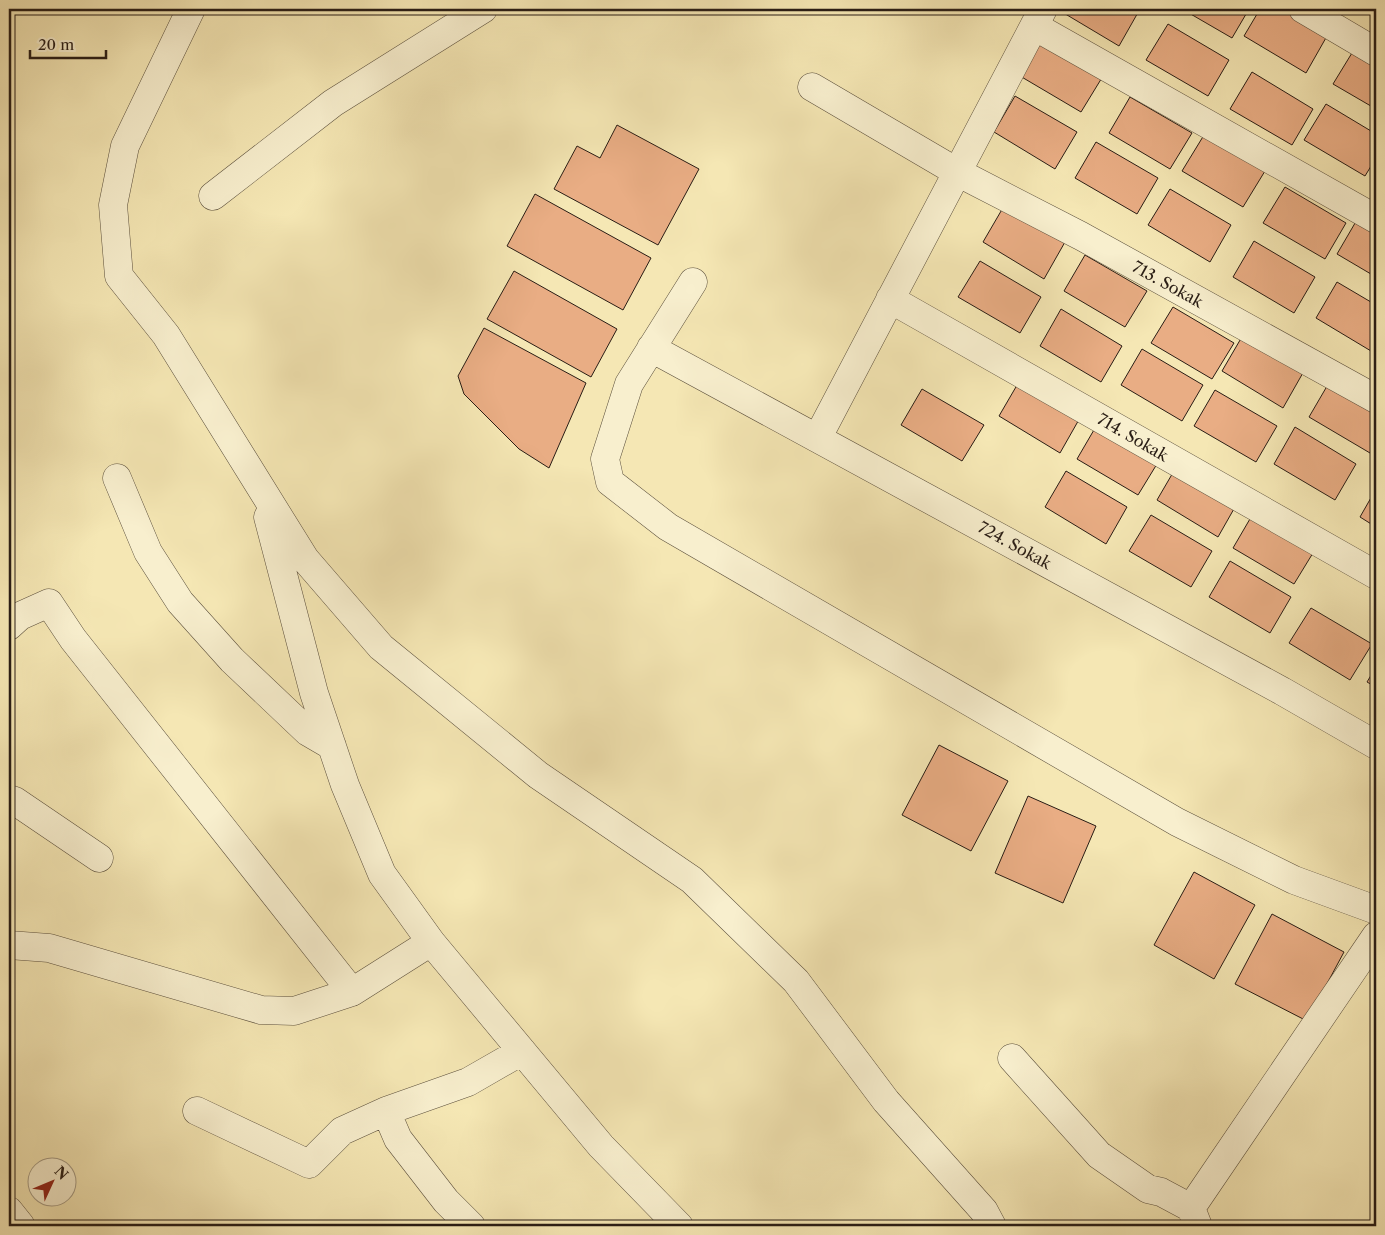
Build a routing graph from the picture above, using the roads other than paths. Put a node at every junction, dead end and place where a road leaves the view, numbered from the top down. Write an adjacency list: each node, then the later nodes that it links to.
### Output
1 (191, 9): 16 (street)
2 (483, 9): 8 (street)
3 (1303, 9): 5 (street)
4 (1038, 17): 7 (street); 9 (street)
5 (1376, 52)
6 (812, 87): 7 (street, 713. Sokak)
7 (957, 172): 11 (street); 13 (street, 713. Sokak)
8 (212, 196)
9 (1376, 219)
10 (693, 282): 12 (street)
11 (890, 299): 14 (street); 17 (street, 714. Sokak)
12 (652, 348): 14 (street, 724. Sokak); 23 (street)
13 (1376, 399)
14 (818, 437): 20 (street, 724. Sokak)
15 (117, 478): 19 (street)
16 (262, 492): 19 (street); 37 (street)
17 (1376, 575)
18 (9, 626): 27 (street)
19 (332, 746): 25 (street)
20 (1376, 746)
21 (9, 799): 22 (street)
22 (98, 858)
23 (1376, 910)
24 (1376, 936): 33 (street)
25 (430, 942): 27 (street); 28 (street)
26 (9, 945): 27 (street)
27 (352, 992)
28 (522, 1051): 31 (street); 36 (street)
29 (1012, 1058): 33 (street)
30 (196, 1111): 31 (street)
31 (386, 1111): 35 (street)
32 (9, 1211): 34 (street)
33 (1195, 1217)
34 (21, 1226)
35 (472, 1226)
36 (679, 1226)
37 (992, 1226)

